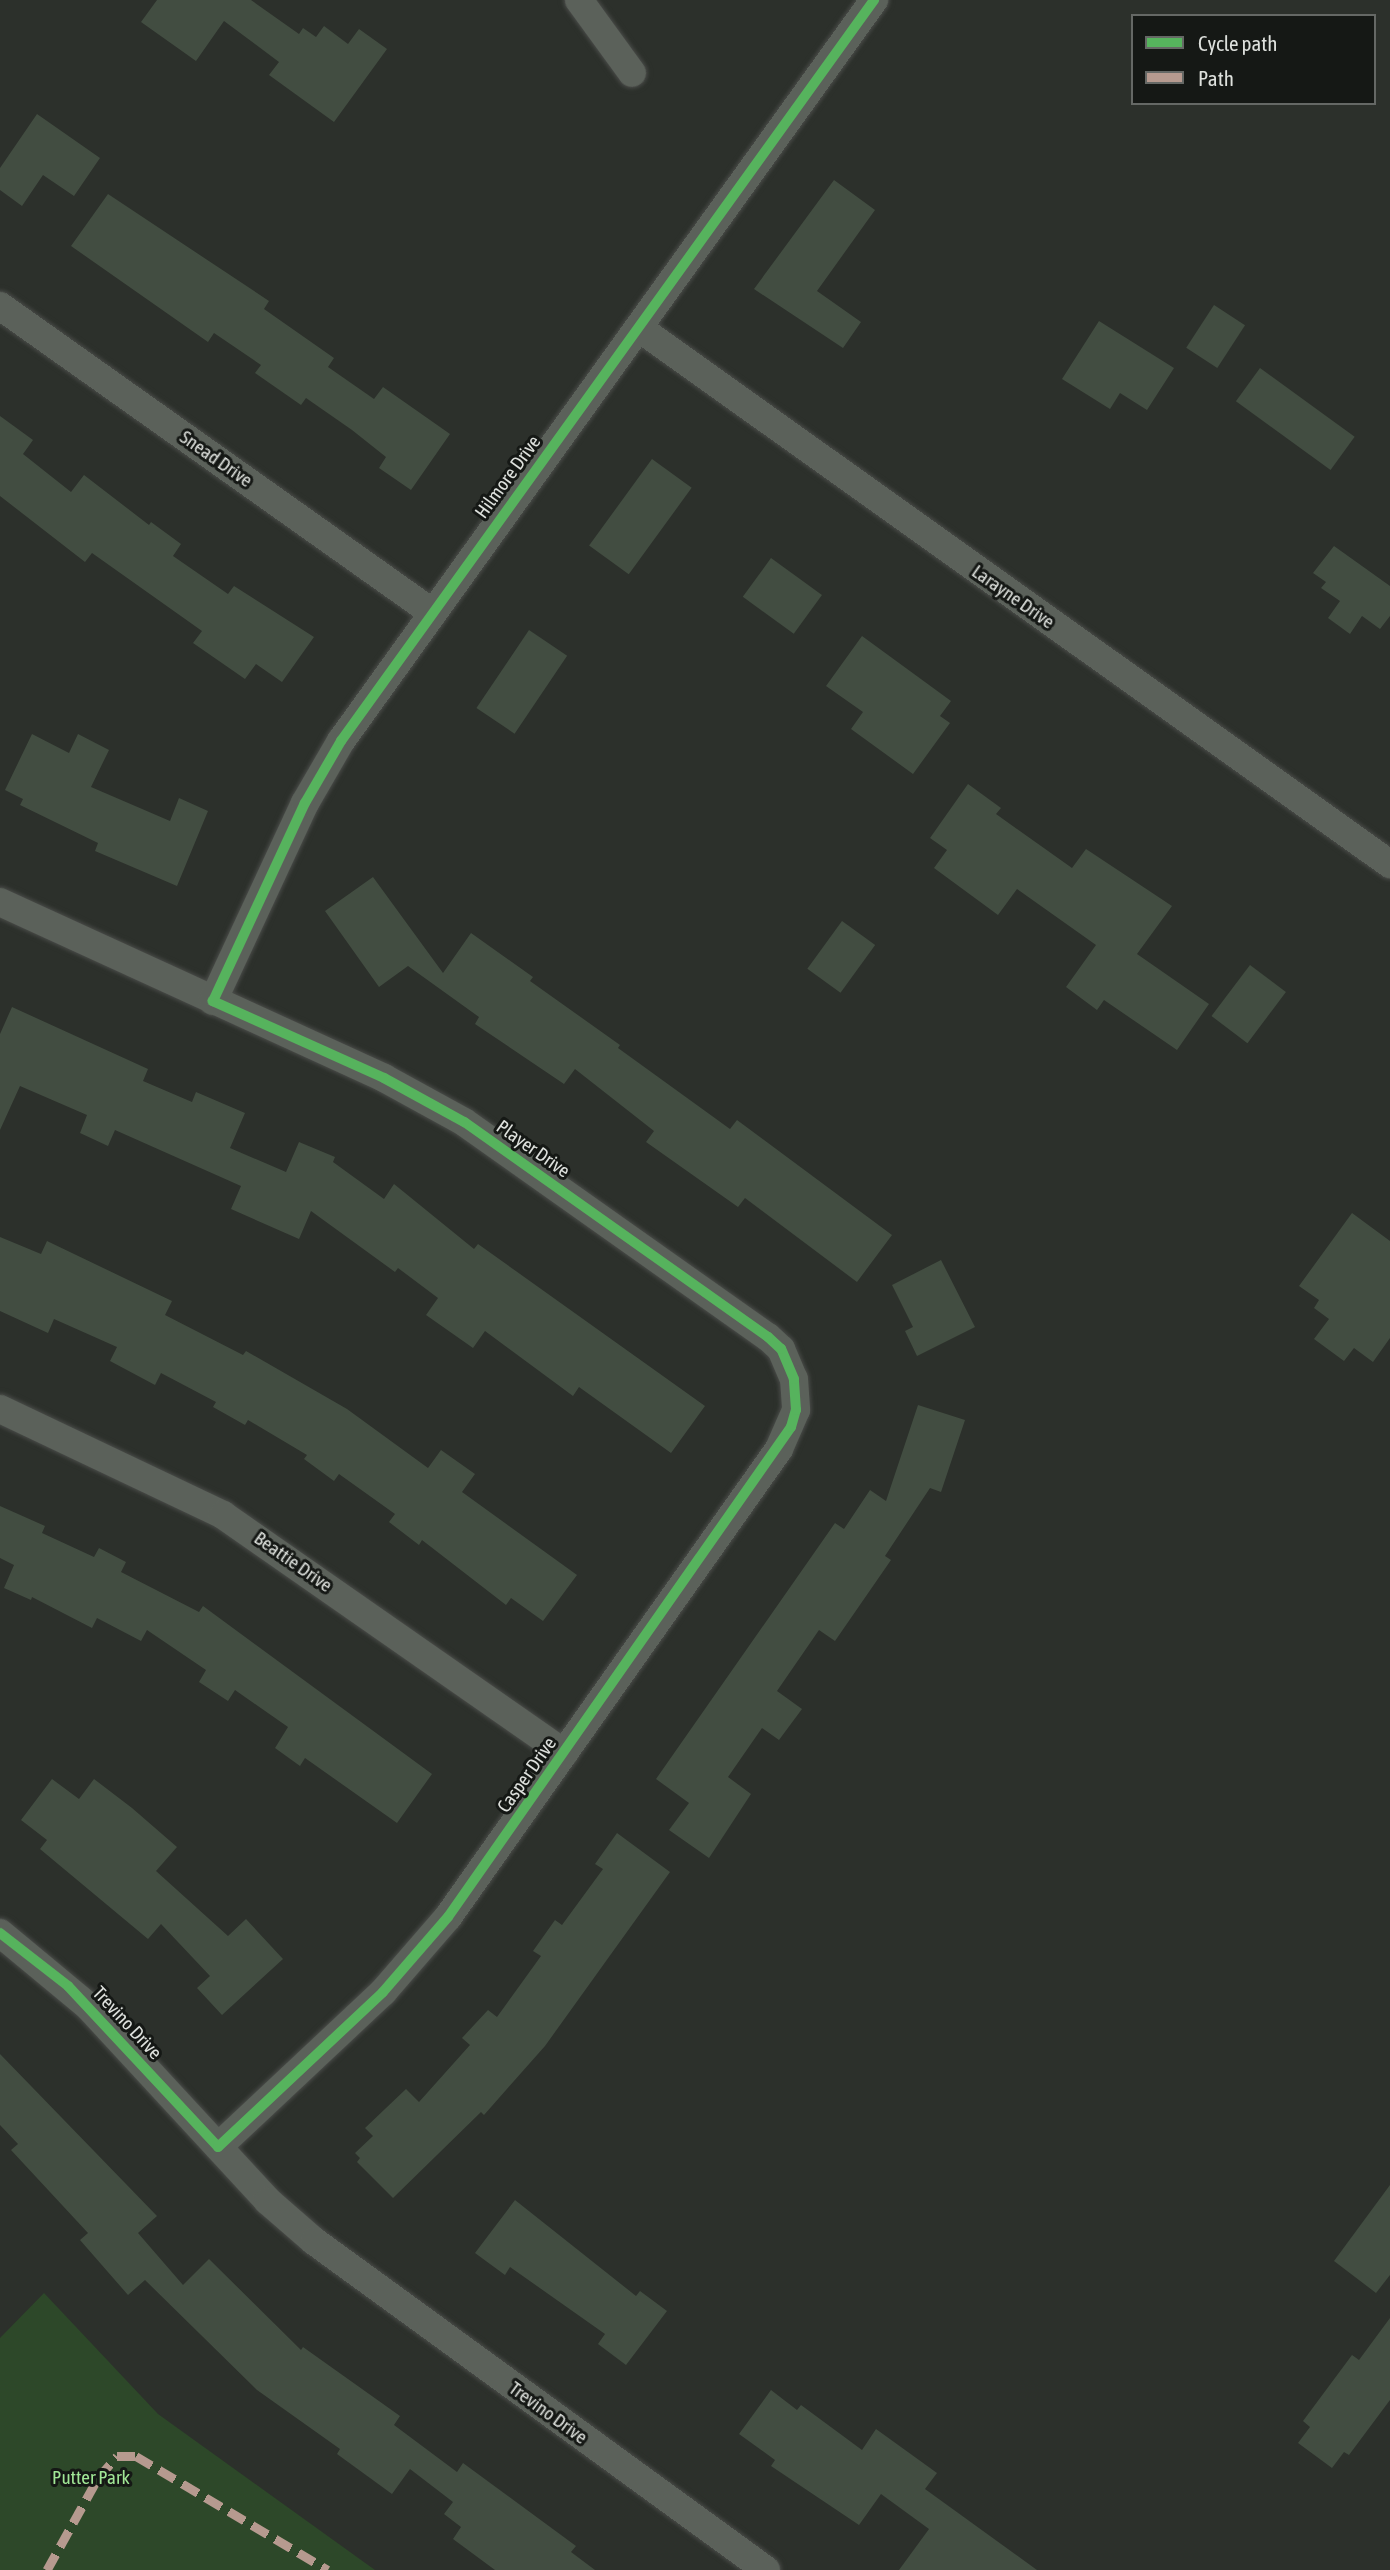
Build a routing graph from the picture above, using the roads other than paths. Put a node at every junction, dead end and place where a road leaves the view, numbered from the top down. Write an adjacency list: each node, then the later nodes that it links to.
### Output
1 (579, 0): 3 (street)
2 (874, 0): 5 (street, Hilmore Drive)
3 (632, 73)
4 (0, 306): 6 (street, Snead Drive)
5 (639, 328): 6 (street, Hilmore Drive); 7 (street, Larayne Drive)
6 (433, 613): 9 (street, Hilmore Drive)
7 (1390, 864)
8 (0, 902): 9 (street, Player Drive)
9 (214, 1001): 10 (street, Player Drive)
10 (793, 1378): 12 (street, Casper Drive)
11 (0, 1409): 12 (street, Beattie Drive)
12 (564, 1753): 14 (street, Casper Drive)
13 (0, 1933): 14 (street, Trevino Drive)
14 (218, 2147): 15 (street, Trevino Drive)
15 (766, 2570)

